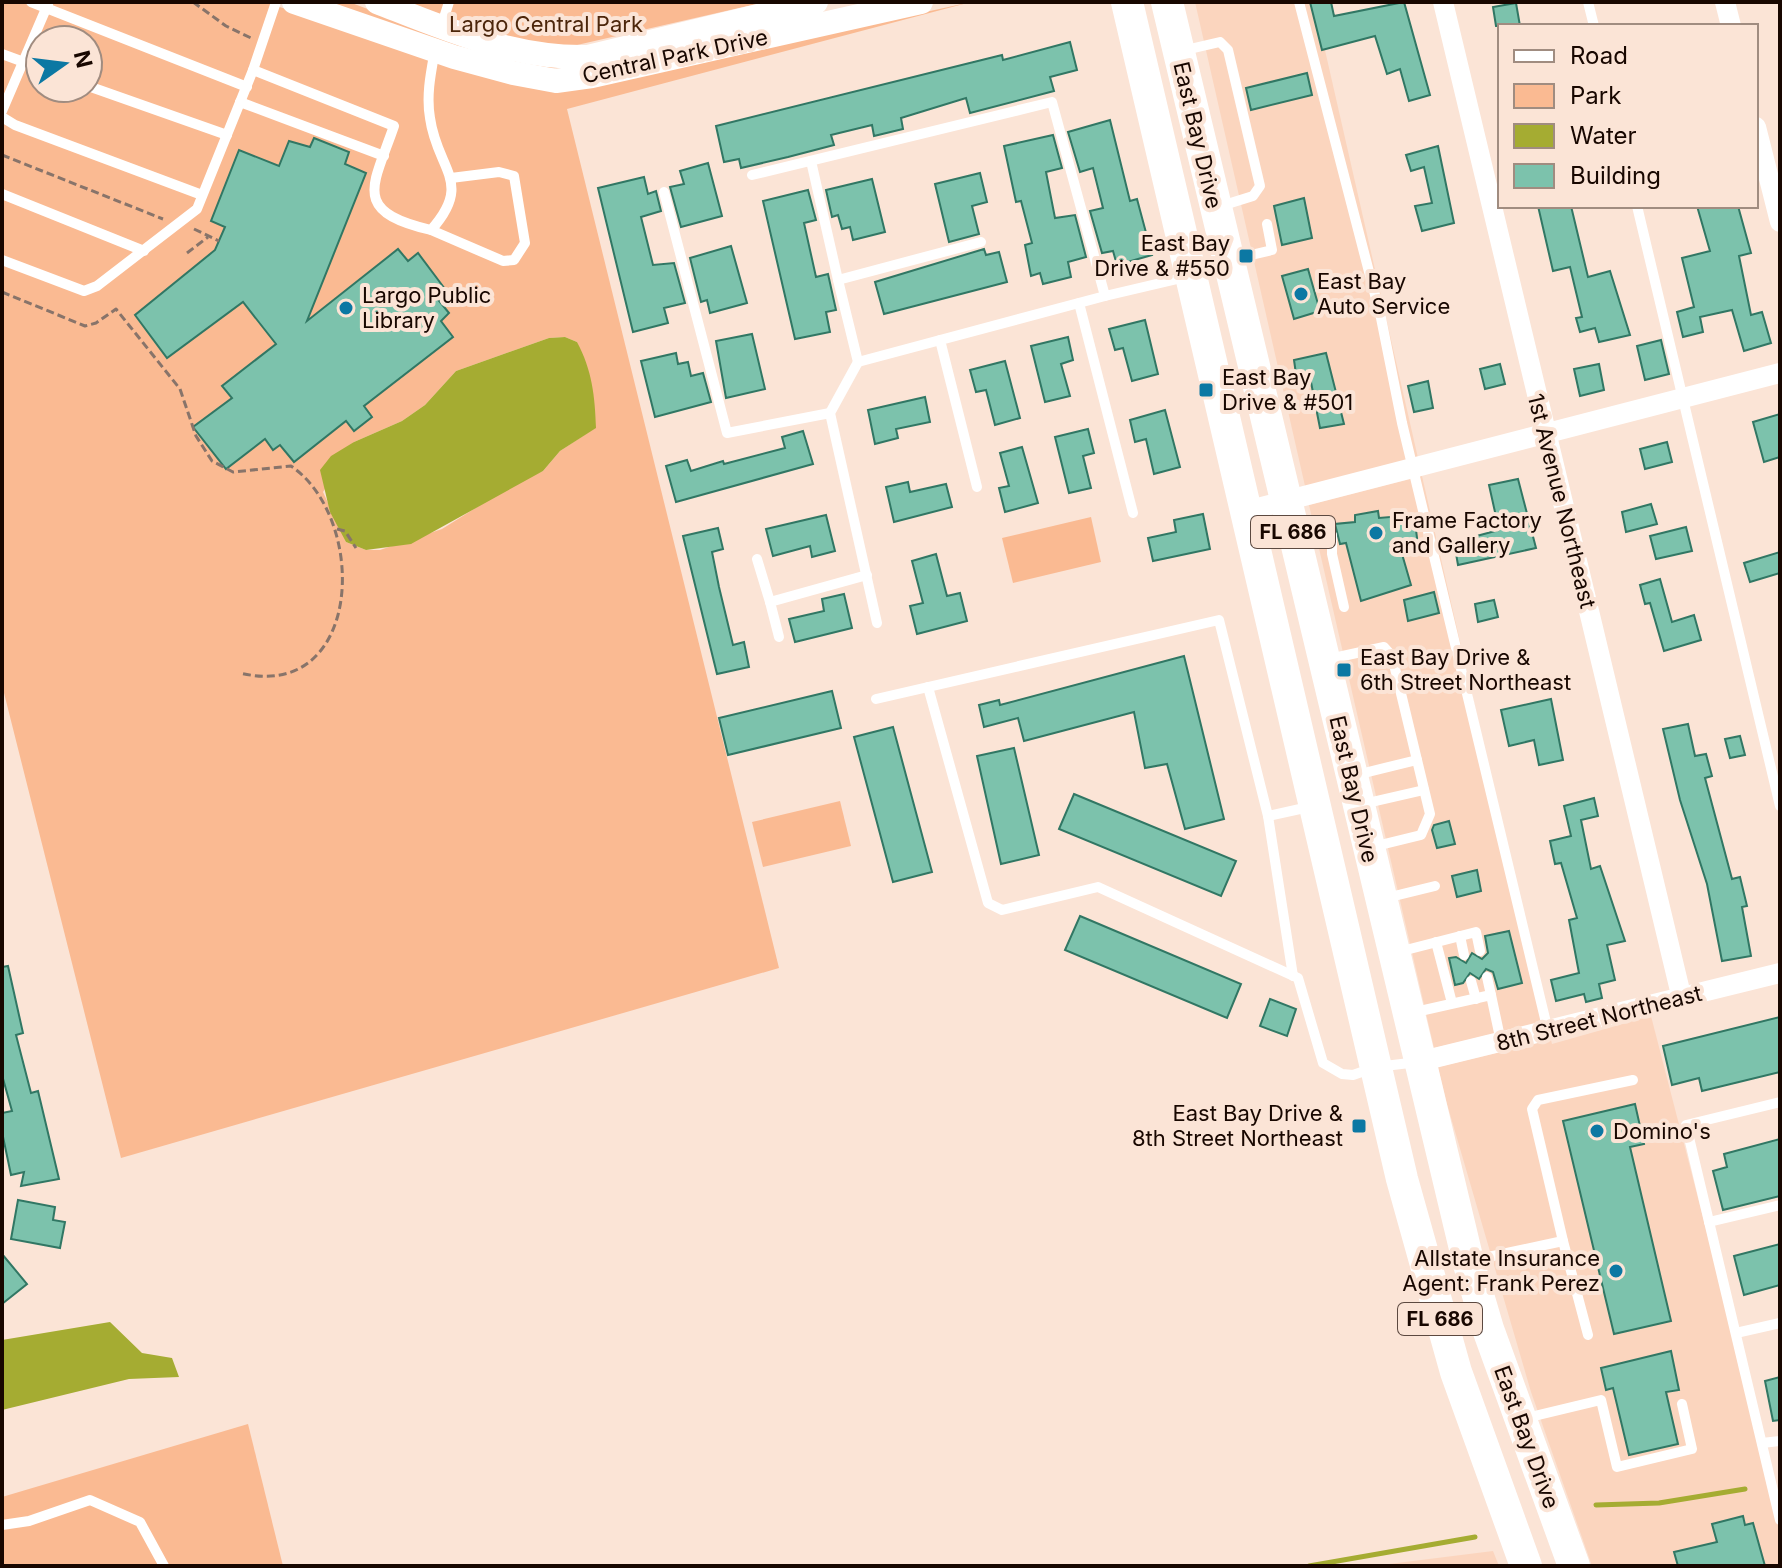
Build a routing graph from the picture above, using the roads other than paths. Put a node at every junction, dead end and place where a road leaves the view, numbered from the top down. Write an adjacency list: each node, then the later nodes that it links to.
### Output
1 (31, 2): 14 (lane)
2 (276, 2): 21 (lane)
3 (294, 2): 17 (street, Central Park Drive)
4 (377, 2): 17 (street, Central Park Drive)
5 (449, 2): 17 (lane)
6 (816, 2): 17 (street, Central Park Drive)
7 (921, 2): 17 (street, Central Park Drive)
8 (1127, 2): 44 (main road, East Bay Drive / FL 686)
9 (1167, 2): 18 (main road, East Bay Drive / FL 686)
10 (1299, 2): 54 (lane)
11 (1443, 2): 53 (street, 1st Avenue Northeast)
12 (1588, 2): 15 (lane)
13 (1725, 2): 16 (street)
14 (47, 5): 20 (lane); 22 (lane)
15 (1594, 24)
16 (1730, 24)
17 (438, 37): 31 (lane)
18 (1178, 52): 35 (main road, East Bay Drive / FL 686); 35 (lane)
19 (2, 54): 20 (lane)
20 (22, 62): 25 (lane)
21 (253, 70): 22 (lane); 28 (lane)
22 (247, 87): 24 (lane)
23 (104, 92): 26 (lane)
24 (240, 102): 26 (lane); 28 (lane)
25 (2, 114): 34 (lane)
26 (227, 135): 34 (lane)
27 (1758, 135): 37 (street)
28 (384, 156): 39 (lane)
29 (811, 161): 30 (lane); 45 (lane); 46 (lane)
30 (752, 175)
31 (451, 178): 39 (lane); 39 (lane)
32 (664, 192): 52 (lane)
33 (2, 194): 41 (lane)
34 (202, 195): 41 (lane)
35 (1215, 207): 43 (main road, East Bay Drive / FL 686)
36 (1637, 208): 51 (lane)
37 (1780, 222)
38 (1267, 224): 43 (lane)
39 (431, 230)
40 (981, 242): 45 (lane)
41 (144, 251): 42 (lane)
42 (2, 260)
43 (1228, 260): 56 (main road, East Bay Drive / FL 686)
44 (1189, 276): 46 (lane); 57 (main road, East Bay Drive / FL 686)
45 (838, 280): 49 (lane)
46 (1105, 296): 47 (lane)
47 (1079, 303): 48 (lane); 58 (lane)
48 (940, 340): 49 (lane); 55 (lane)
49 (858, 362): 52 (lane)
50 (1780, 373): 51 (street)
51 (1683, 399): 53 (street); 75 (lane)
52 (830, 413): 62 (lane)
53 (1546, 435): 54 (street); 91 (street, 1st Avenue Northeast)
54 (1413, 468): 56 (street); 94 (lane)
55 (977, 487)
56 (1286, 501): 57 (street); 60 (main road, East Bay Drive / FL 686)
57 (1246, 511): 74 (main road, East Bay Drive / FL 686)
58 (1133, 513)
59 (1332, 535): 60 (lane)
60 (1318, 557): 63 (main road, East Bay Drive / FL 686)
61 (757, 559): 64 (lane)
62 (867, 575): 64 (lane); 66 (lane)
63 (1326, 592): 65 (lane); 68 (main road, East Bay Drive / FL 686)
64 (770, 602): 67 (lane)
65 (1344, 607)
66 (877, 623)
67 (779, 637)
68 (1324, 660): 71 (lane); 72 (main road, East Bay Drive / FL 686)
69 (928, 687): 70 (lane); 76 (lane); 86 (lane)
70 (876, 699)
71 (1417, 760): 72 (lane); 73 (lane)
72 (1354, 790): 73 (lane); 77 (main road, East Bay Drive / FL 686)
73 (1424, 790): 77 (lane)
74 (1315, 805): 76 (lane); 97 (main road, East Bay Drive / FL 686)
75 (1780, 806)
76 (1268, 816): 86 (lane)
77 (1368, 848): 79 (main road, East Bay Drive / FL 686)
78 (1435, 886): 79 (lane)
79 (1380, 900): 83 (main road, East Bay Drive / FL 686)
80 (1460, 936): 81 (lane); 82 (lane); 84 (lane)
81 (1436, 942): 83 (lane); 92 (lane)
82 (1480, 951)
83 (1392, 953): 93 (main road, East Bay Drive / FL 686)
84 (1464, 955)
85 (1780, 973): 91 (street, 8th Street Northeast)
86 (1293, 976): 97 (lane)
87 (1487, 977): 89 (lane)
88 (1471, 981): 90 (lane)
89 (1491, 995): 90 (lane); 95 (lane)
90 (1476, 999): 92 (lane)
91 (1682, 999): 94 (street, 8th Street Northeast)
92 (1452, 1003): 93 (lane)
93 (1407, 1014): 96 (main road, East Bay Drive / FL 686)
94 (1548, 1031): 95 (street, 8th Street Northeast)
95 (1501, 1042): 96 (street, 8th Street Northeast)
96 (1418, 1062): 97 (lane); 103 (main road, East Bay Drive / FL 686)
97 (1376, 1067): 114 (main road, East Bay Drive / FL 686)
98 (1633, 1080): 102 (lane)
99 (1780, 1102): 101 (lane)
100 (1780, 1205): 101 (lane)
101 (1709, 1222): 105 (lane)
102 (1563, 1241): 103 (lane); 106 (lane)
103 (1468, 1261): 108 (main road, East Bay Drive / FL 686)
104 (1780, 1323): 105 (lane)
105 (1736, 1333): 110 (lane)
106 (1588, 1335)
107 (1682, 1404): 108 (lane)
108 (1521, 1419): 115 (main road, East Bay Drive / FL 686)
109 (1780, 1441): 110 (lane)
110 (1762, 1443): 111 (lane)
111 (1780, 1520)
112 (2, 1525): 113 (lane)
113 (164, 1566)
114 (1526, 1566)
115 (1574, 1566)

